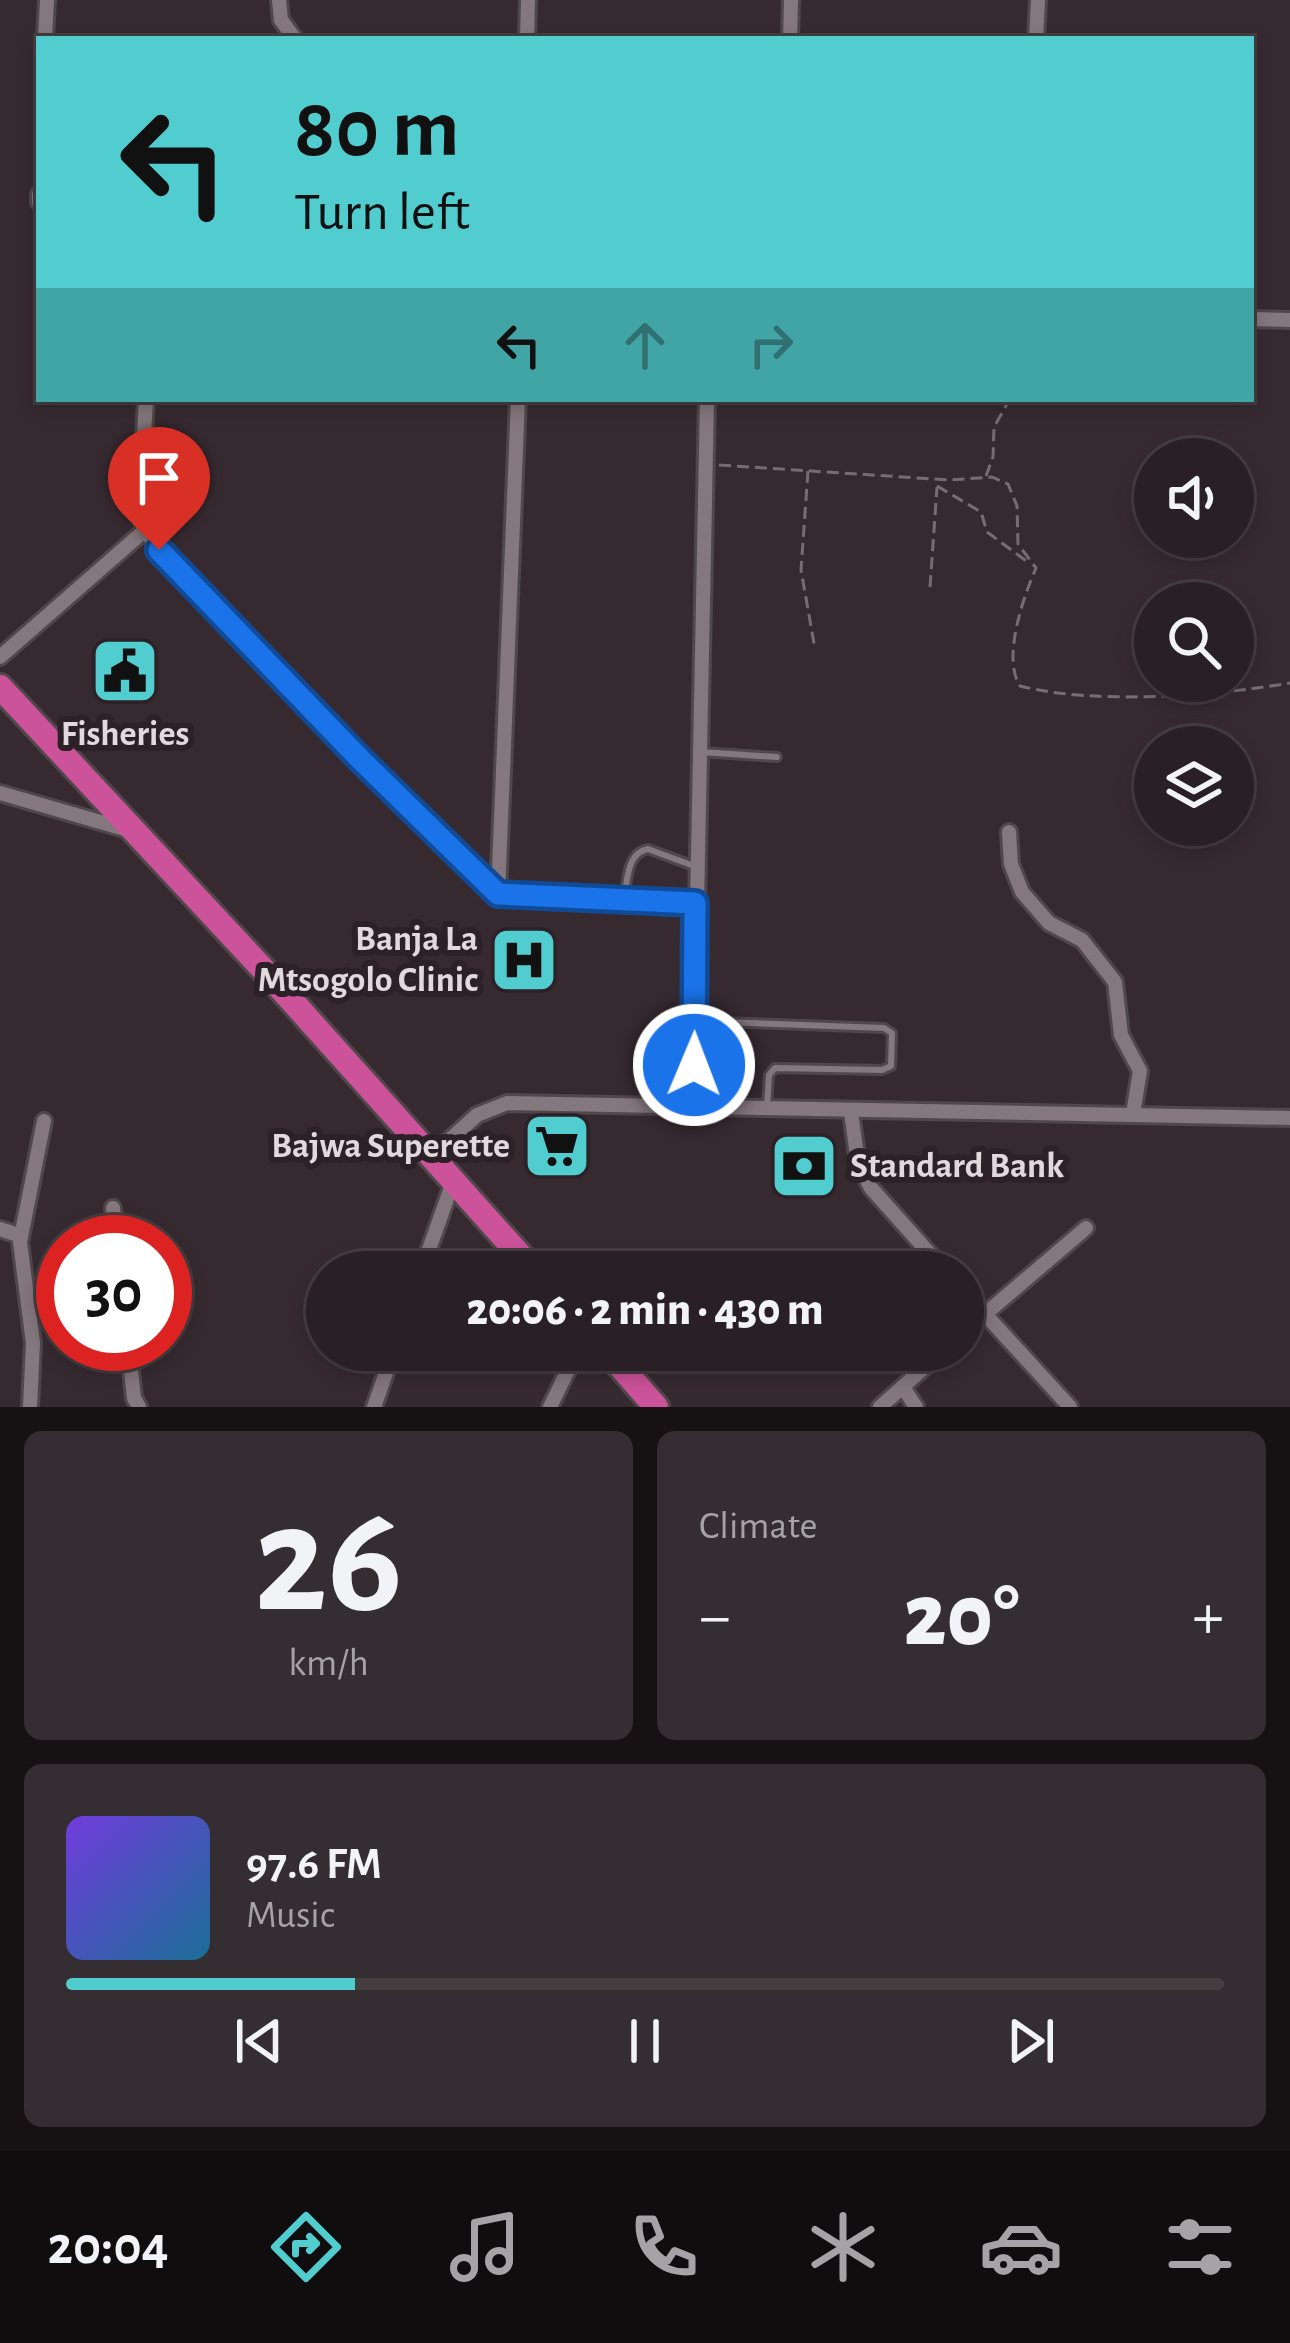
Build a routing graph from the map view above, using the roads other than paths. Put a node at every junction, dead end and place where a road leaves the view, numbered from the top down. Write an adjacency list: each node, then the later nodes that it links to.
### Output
1 (47, 0): 6 (street)
2 (279, 0): 7 (street)
3 (528, 0): 8 (street)
4 (791, 0): 9 (street)
5 (1038, 0): 10 (street)
6 (45, 36)
7 (293, 36)
8 (527, 36)
9 (790, 36)
10 (1036, 36)
11 (1254, 319): 12 (street)
12 (1290, 320)
13 (146, 402): 16 (street)
14 (518, 402): 25 (street)
15 (707, 402): 19 (street)
16 (143, 532): 17 (street); 25 (street)
17 (0, 657)
18 (0, 687): 22 (highway)
19 (701, 752): 20 (lane); 24 (street)
20 (777, 757)
21 (0, 793): 22 (street)
22 (132, 830): 35 (highway)
23 (1009, 832): 32 (street)
24 (697, 867): 26 (lane); 27 (street)
25 (498, 894): 26 (street)
26 (623, 899): 27 (street)
27 (695, 903): 28 (street)
28 (695, 1022): 29 (street); 30 (lane)
29 (693, 1109): 30 (street); 35 (street)
30 (766, 1109): 31 (street)
31 (851, 1112): 32 (street); 44 (street)
32 (1132, 1114): 33 (street)
33 (1290, 1118)
34 (44, 1121): 41 (street)
35 (431, 1156): 36 (highway)
36 (453, 1182): 42 (street); 43 (highway)
37 (113, 1208): 38 (street)
38 (114, 1215)
39 (1086, 1228): 45 (street)
40 (0, 1229): 41 (street)
41 (21, 1236): 52 (street)
42 (428, 1251)
43 (516, 1251)
44 (927, 1251)
45 (985, 1313): 59 (street)
46 (131, 1371): 53 (street)
47 (387, 1371): 54 (street)
48 (570, 1371): 55 (street)
49 (632, 1371): 56 (highway)
50 (921, 1371): 51 (street)
51 (903, 1387): 57 (street); 58 (street)
52 (30, 1407)
53 (139, 1407)
54 (374, 1407)
55 (550, 1407)
56 (656, 1407)
57 (880, 1407)
58 (916, 1407)
59 (1070, 1407)

